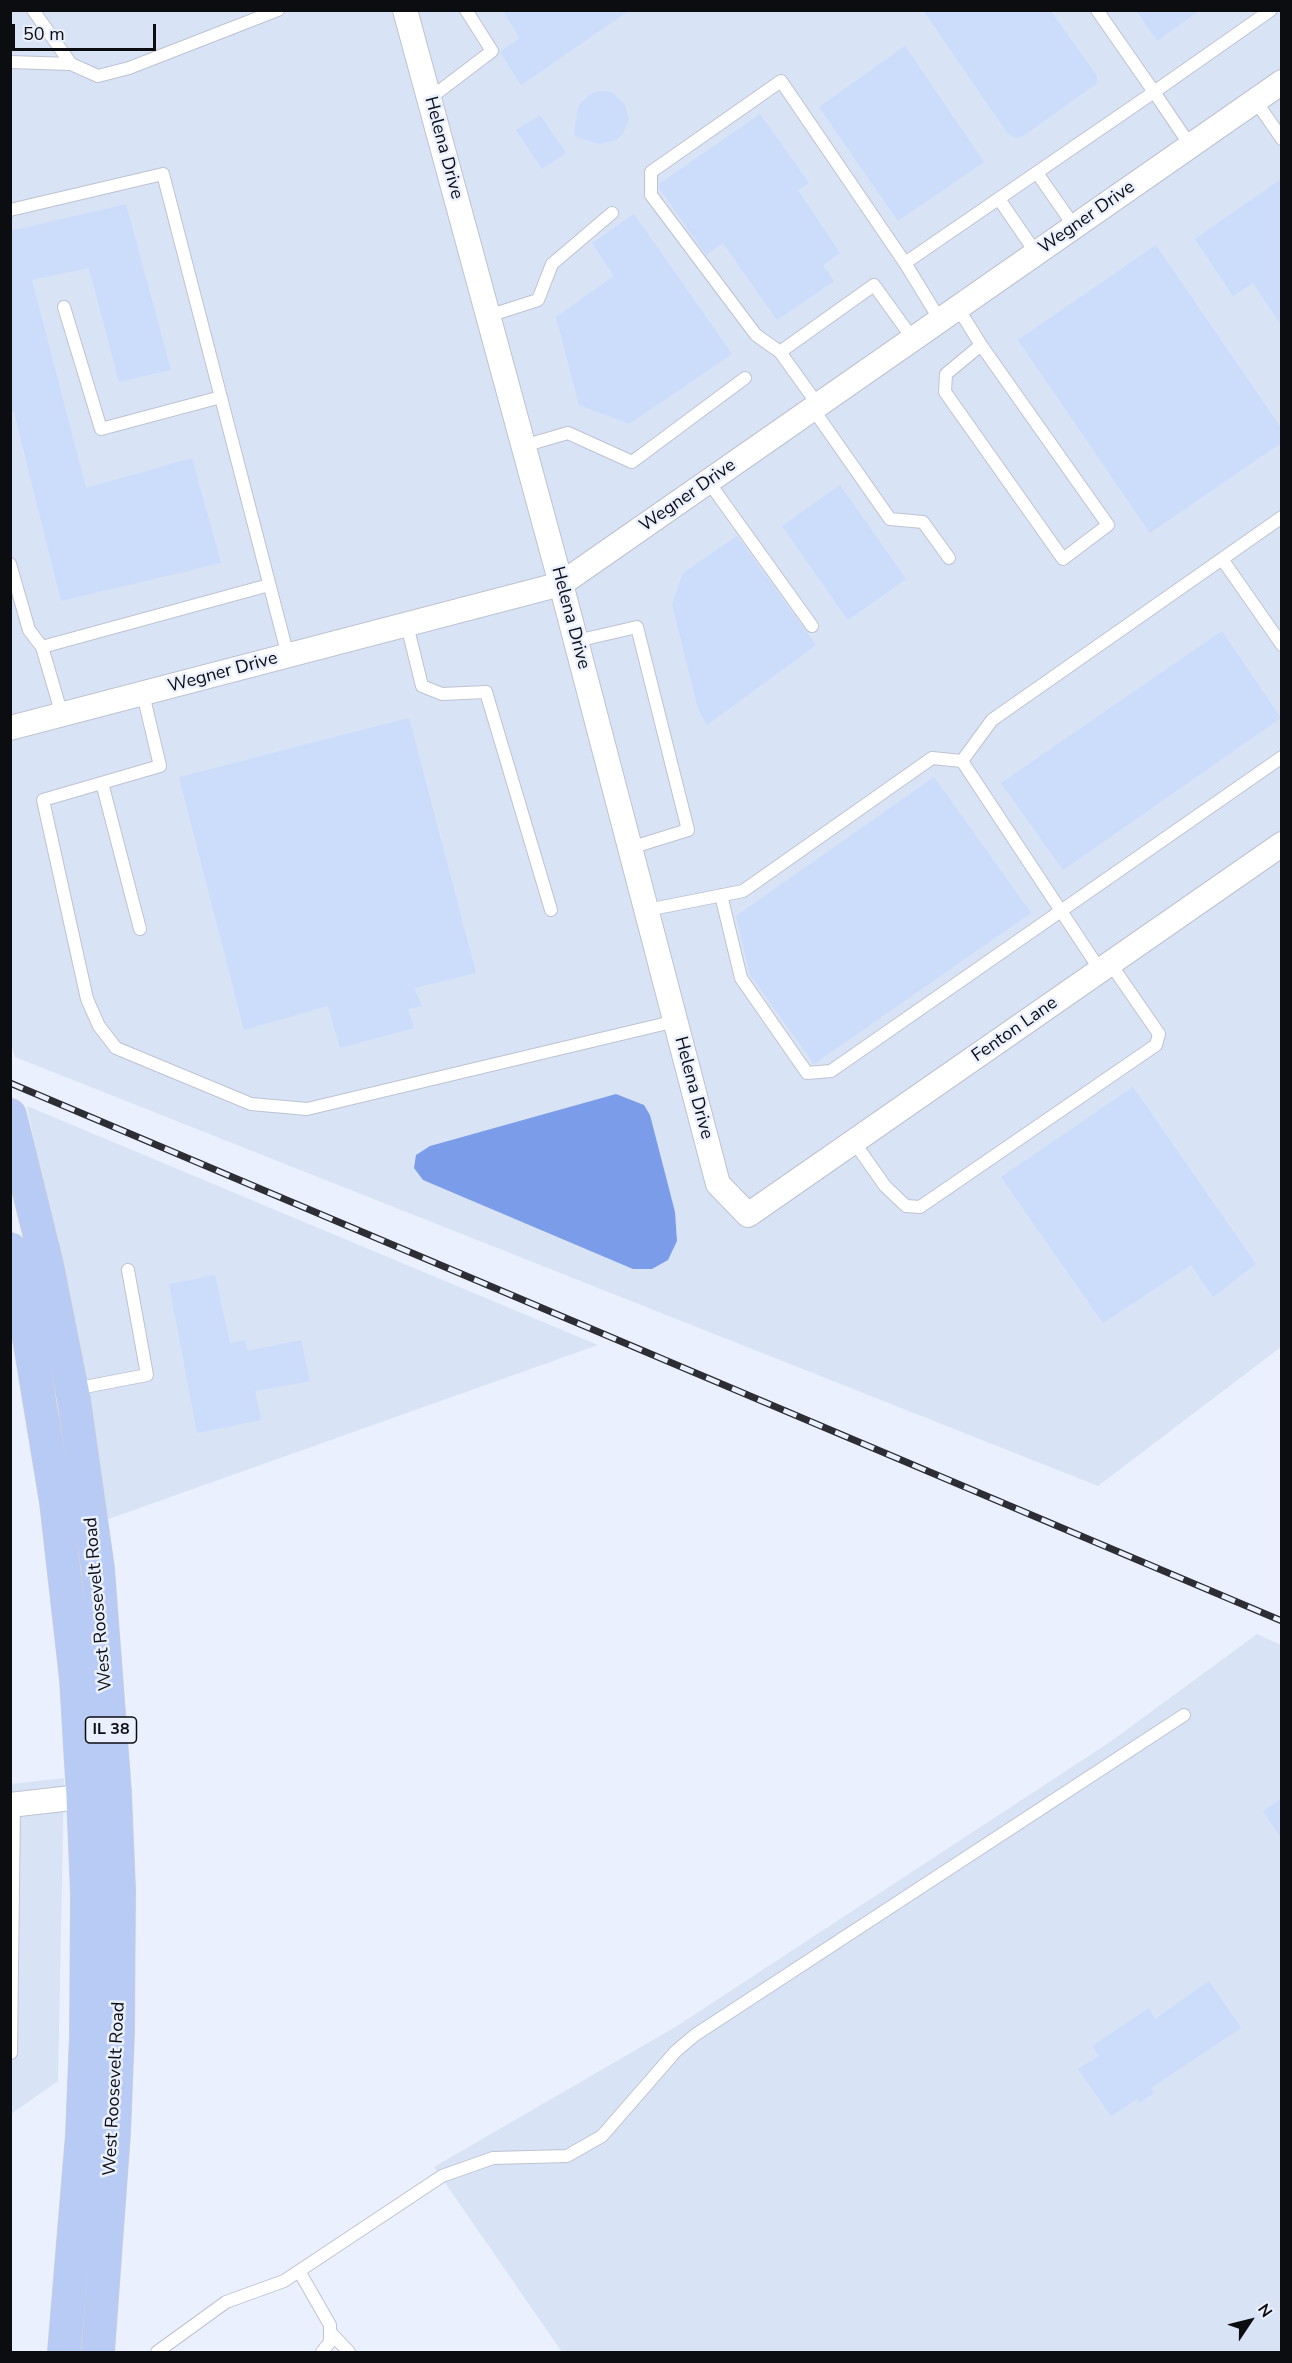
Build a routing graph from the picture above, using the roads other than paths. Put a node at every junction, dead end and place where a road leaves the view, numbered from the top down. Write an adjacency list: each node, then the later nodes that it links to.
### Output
1 (33, 10): 8 (lane)
2 (278, 10): 8 (lane)
3 (405, 10): 11 (street, Helena Drive)
4 (466, 10): 11 (lane)
5 (1097, 10): 10 (lane)
6 (1271, 10): 10 (lane)
7 (10, 62): 8 (lane)
8 (71, 64)
9 (1281, 82): 12 (street, Wegner Drive)
10 (1154, 92): 14 (lane); 15 (lane)
11 (429, 99): 24 (street, Helena Drive)
12 (1255, 100): 13 (lane); 14 (street, Wegner Drive)
13 (1281, 139)
14 (1190, 146): 19 (street, Wegner Drive)
15 (1037, 173): 16 (lane); 19 (lane)
16 (999, 198): 20 (lane); 21 (lane)
17 (10, 210): 29 (lane)
18 (612, 213): 24 (lane)
19 (1074, 226): 20 (street, Wegner Drive)
20 (1036, 253): 23 (street, Wegner Drive)
21 (905, 263): 23 (lane); 27 (lane)
22 (64, 308): 29 (lane)
23 (949, 314): 25 (street, Wegner Drive); 26 (lane)
24 (488, 316): 31 (street, Helena Drive)
25 (913, 339): 27 (lane); 30 (street, Wegner Drive)
26 (981, 345): 26 (lane)
27 (780, 352): 30 (lane)
28 (745, 378): 31 (lane)
29 (221, 397): 38 (lane)
30 (815, 407): 32 (street, Wegner Drive); 34 (lane)
31 (523, 446): 37 (street, Helena Drive)
32 (708, 482): 37 (street, Wegner Drive); 40 (lane)
33 (1281, 518): 35 (lane)
34 (948, 558)
35 (1222, 559): 42 (lane); 49 (lane)
36 (10, 564): 43 (lane)
37 (561, 584): 39 (street, Wegner Drive); 41 (street, Helena Drive)
38 (269, 585): 43 (lane); 44 (lane)
39 (407, 624): 44 (street, Wegner Drive); 54 (lane)
40 (812, 626)
41 (576, 641): 52 (street, Helena Drive); 52 (lane)
42 (1281, 645)
43 (42, 647): 46 (lane)
44 (288, 656): 45 (street, Wegner Drive)
45 (143, 694): 46 (street, Wegner Drive); 50 (lane)
46 (62, 715): 47 (street, Wegner Drive)
47 (10, 728)
48 (1281, 757): 56 (lane)
49 (962, 761): 53 (lane); 56 (lane)
50 (102, 783): 57 (lane); 59 (lane)
51 (1281, 844): 58 (street, Fenton Lane)
52 (630, 848): 55 (street, Helena Drive)
53 (721, 896): 55 (lane); 56 (lane)
54 (551, 910)
55 (646, 910): 59 (street, Helena Drive)
56 (1062, 911): 58 (lane)
57 (140, 929)
58 (1105, 967): 61 (street, Fenton Lane); 61 (lane)
59 (676, 1021): 62 (street, Helena Drive)
60 (10, 1115): 65 (main road, West Roosevelt Road / IL 38)
61 (854, 1142): 62 (street, Fenton Lane)
62 (748, 1215)
63 (10, 1249): 68 (main road, West Roosevelt Road / IL 38)
64 (128, 1270): 65 (lane)
65 (72, 1390): 67 (main road, West Roosevelt Road / IL 38)
66 (1184, 1715): 71 (lane)
67 (115, 1793): 68 (street); 74 (main road, West Roosevelt Road / IL 38)
68 (83, 1797): 69 (street); 73 (main road, West Roosevelt Road / IL 38)
69 (12, 1805): 70 (lane)
70 (11, 2053)
71 (299, 2271): 72 (lane); 75 (lane)
72 (330, 2332): 76 (lane); 77 (lane)
73 (64, 2352)
74 (98, 2352)
75 (157, 2352)
76 (322, 2352)
77 (349, 2352)

